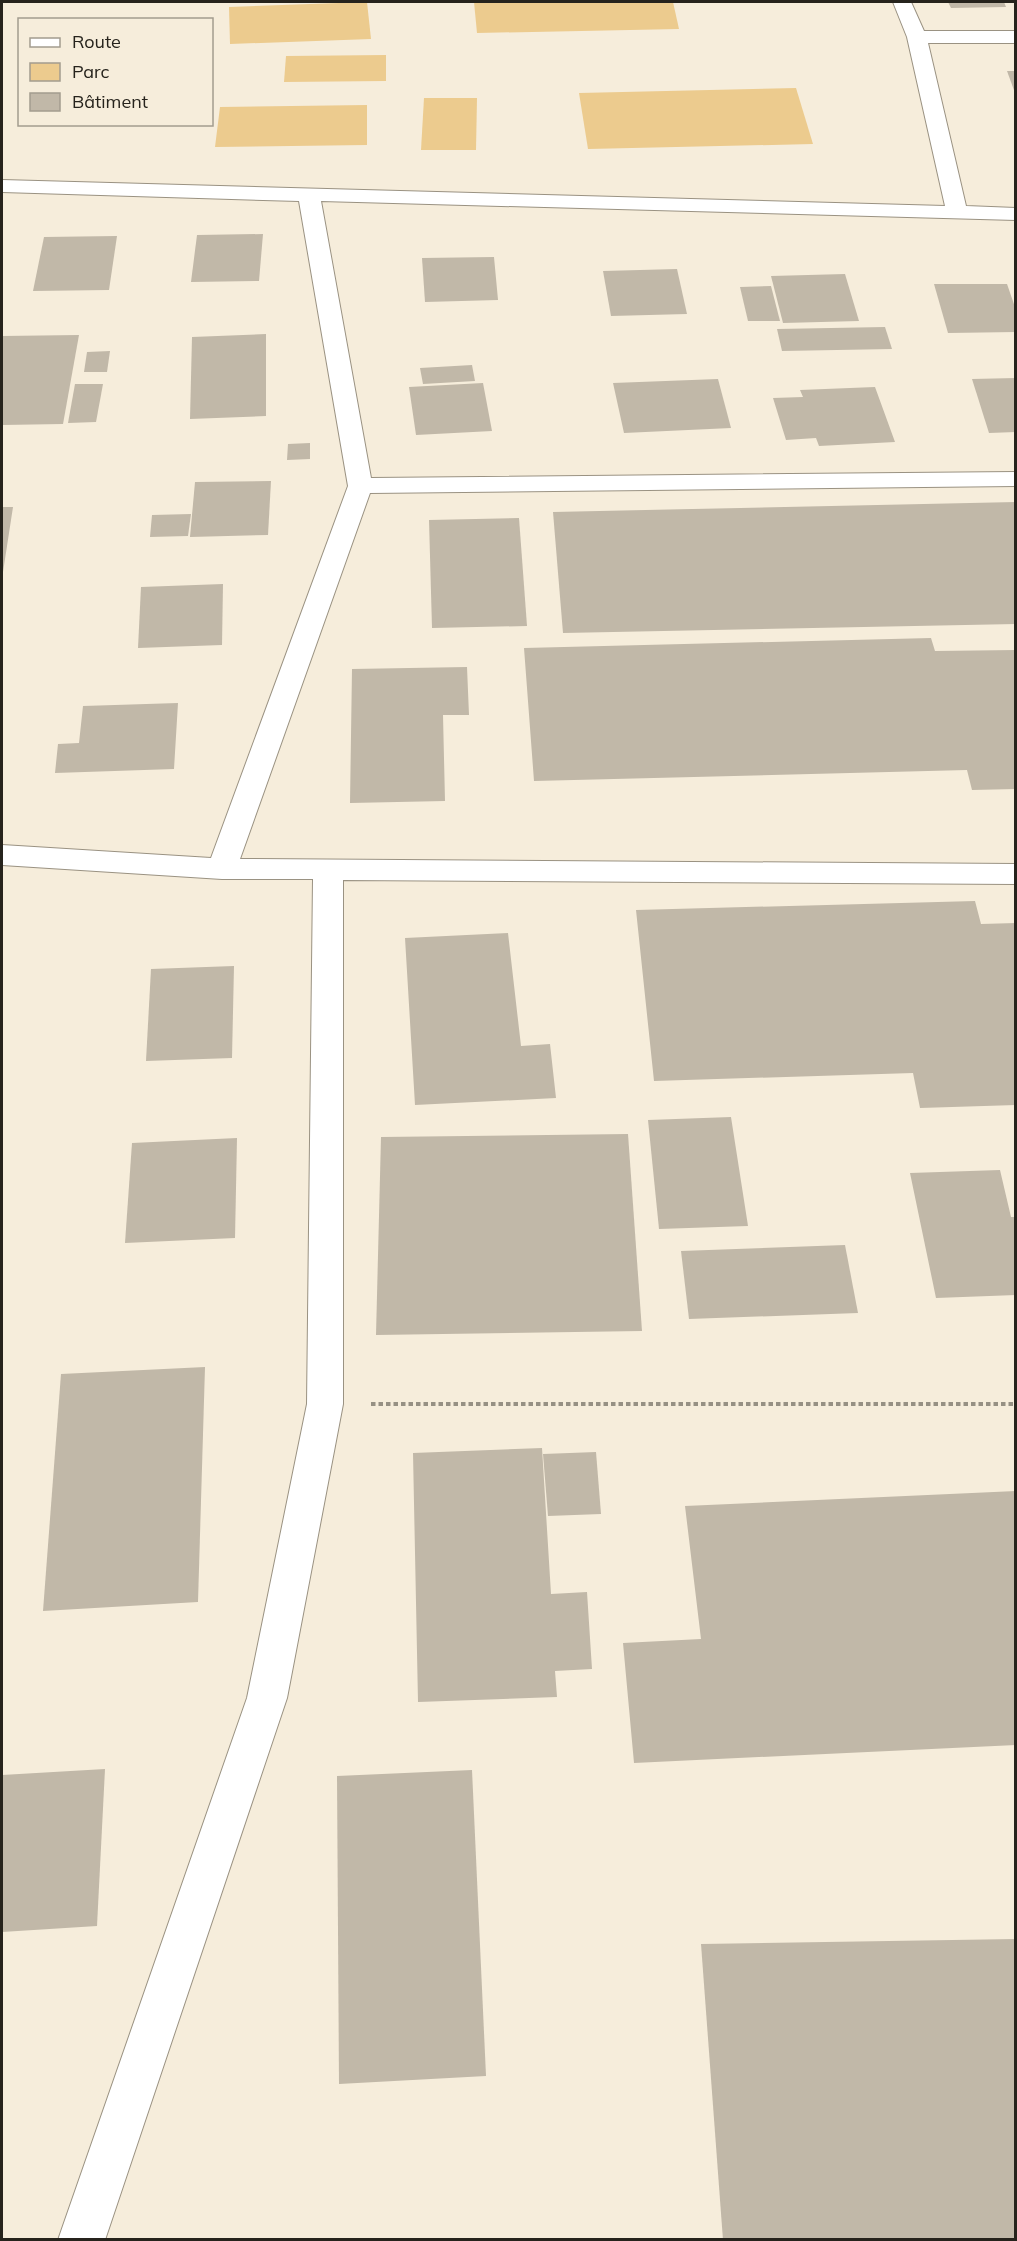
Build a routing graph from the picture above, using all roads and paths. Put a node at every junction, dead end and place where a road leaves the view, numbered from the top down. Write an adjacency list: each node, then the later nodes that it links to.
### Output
1 (902, 2): 2 (street)
2 (917, 38): 3 (street); 6 (street)
3 (1016, 38)
4 (7, 192): 5 (street)
5 (309, 195): 6 (street); 9 (street)
6 (957, 212): 7 (street)
7 (1016, 214)
8 (1016, 478): 9 (street)
9 (360, 486): 11 (street)
10 (2, 855): 11 (street)
11 (222, 869): 12 (street)
12 (328, 869): 13 (street); 14 (street)
13 (1016, 873)
14 (325, 1404): 15 (path); 16 (street)
15 (1016, 1404)
16 (81, 2240)

